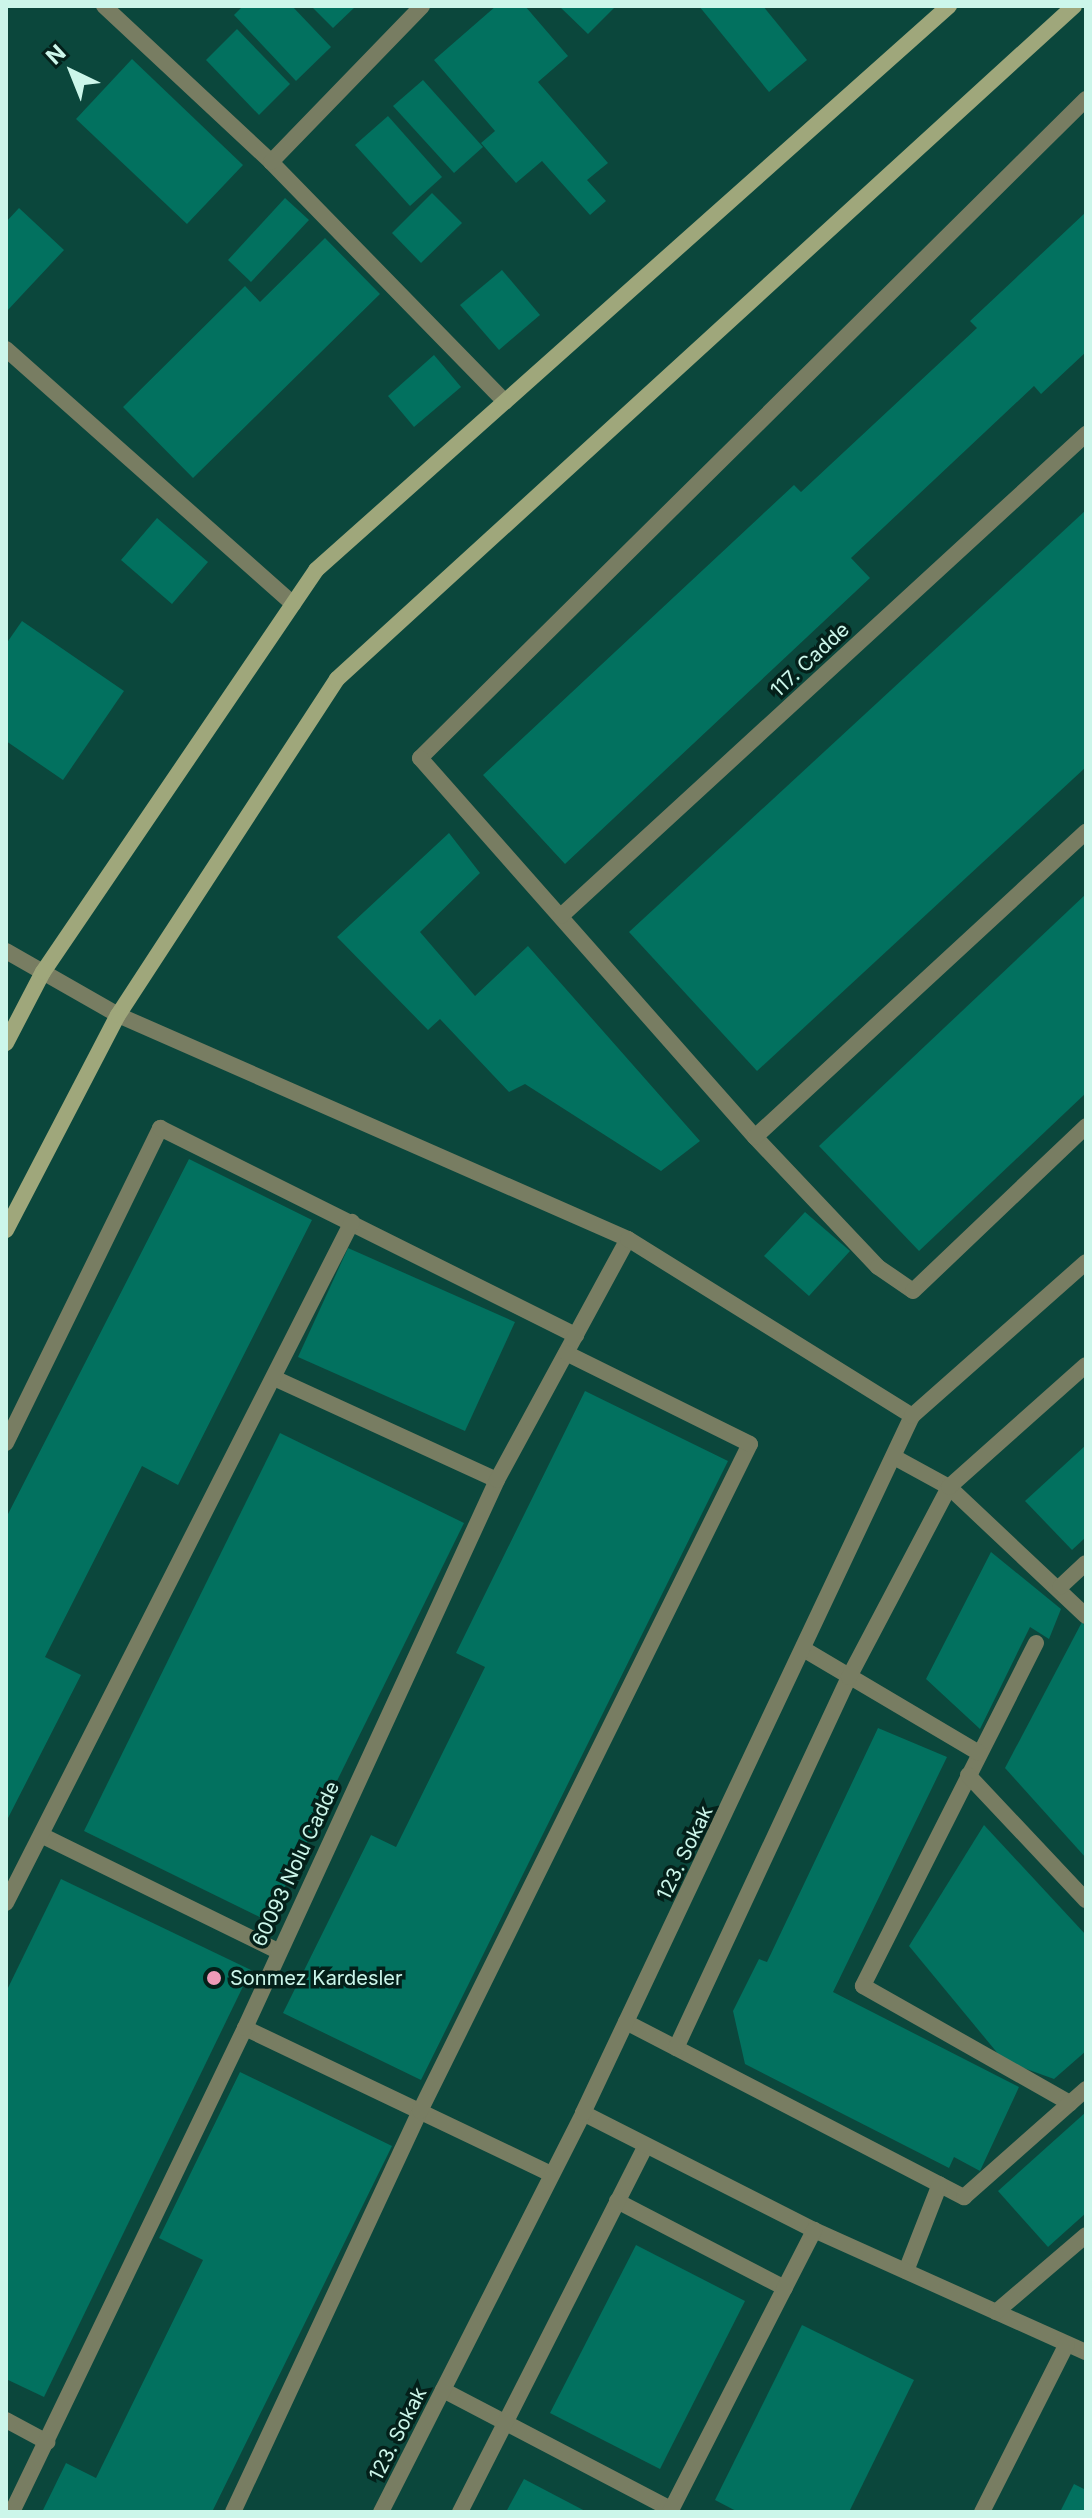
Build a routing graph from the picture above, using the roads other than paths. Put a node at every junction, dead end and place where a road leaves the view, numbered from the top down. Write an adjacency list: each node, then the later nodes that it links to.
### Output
1 (104, 6): 6 (street)
2 (422, 6): 6 (street)
3 (949, 6): 8 (street)
4 (1074, 6): 15 (street)
5 (1085, 100): 12 (street)
6 (271, 162): 8 (street)
7 (6, 349): 10 (street)
8 (505, 402): 10 (street)
9 (1086, 434): 12 (street, 117. Cadde)
10 (293, 604): 14 (street)
11 (1086, 832): 18 (street)
12 (561, 916): 18 (street)
13 (6, 951): 14 (street)
14 (43, 972): 15 (street); 16 (street)
15 (118, 1015): 20 (street); 21 (street)
16 (6, 1043)
17 (1086, 1126): 18 (street)
18 (755, 1137)
19 (352, 1222): 23 (street); 26 (street); 28 (street)
20 (6, 1230)
21 (628, 1239): 23 (street, 60093 Nolu Cadde); 27 (street)
22 (1086, 1262): 27 (street, 123. Sokak)
23 (576, 1335): 24 (street, 60093 Nolu Cadde)
24 (566, 1353): 30 (street, 60093 Nolu Cadde); 49 (street)
25 (1086, 1365): 31 (street)
26 (274, 1378): 30 (street); 40 (street)
27 (912, 1416): 29 (street, 123. Sokak)
28 (6, 1443)
29 (894, 1457): 31 (street); 36 (street, 123. Sokak)
30 (497, 1480): 43 (street, 60093 Nolu Cadde)
31 (949, 1487): 33 (street); 37 (street)
32 (1086, 1563): 33 (street)
33 (1060, 1587): 34 (street)
34 (1086, 1616)
35 (1036, 1643): 38 (street)
36 (805, 1650): 37 (street); 44 (street, 123. Sokak)
37 (849, 1677): 38 (street); 46 (street)
38 (979, 1753): 39 (street)
39 (968, 1775): 42 (street); 48 (street)
40 (43, 1836): 41 (street); 43 (street)
41 (8, 1891)
42 (1086, 1900)
43 (278, 1951): 45 (street, 60093 Nolu Cadde)
44 (626, 2022): 46 (street); 50 (street, 123. Sokak)
45 (245, 2028): 49 (street); 65 (street, 60093 Nolu Cadde)
46 (676, 2048): 53 (street)
47 (1086, 2089): 48 (street)
48 (1070, 2103): 53 (street)
49 (420, 2111): 52 (street); 68 (street)
50 (583, 2113): 51 (street); 52 (street, 123. Sokak)
51 (646, 2145): 54 (street); 55 (street)
52 (551, 2174): 62 (street, 123. Sokak)
53 (940, 2184): 57 (street)
54 (617, 2201): 58 (street); 64 (street)
55 (814, 2230): 57 (street); 58 (street)
56 (1086, 2235): 59 (street)
57 (906, 2271): 59 (street)
58 (785, 2288): 66 (street)
59 (996, 2312): 60 (street)
60 (1067, 2344): 61 (street); 71 (street)
61 (1086, 2352)
62 (443, 2390): 64 (street); 69 (street, 123. Sokak)
63 (6, 2420): 65 (street)
64 (504, 2422): 66 (street); 70 (street)
65 (47, 2442): 67 (street, 60093 Nolu Cadde)
66 (673, 2511)
67 (12, 2512)
68 (233, 2512)
69 (381, 2512)
70 (460, 2512)
71 (982, 2512)

